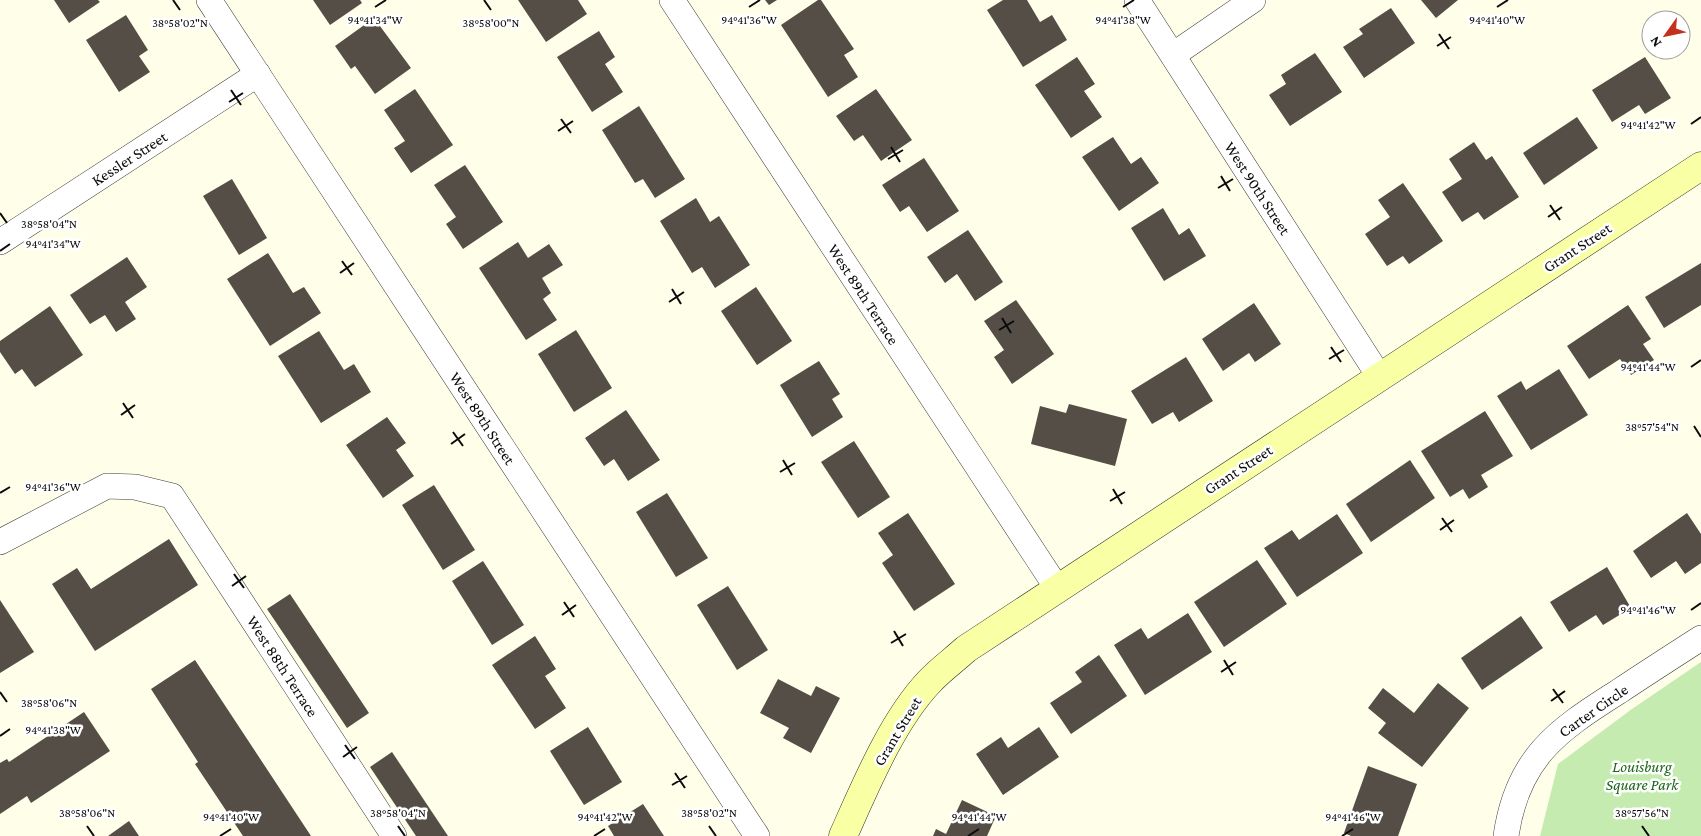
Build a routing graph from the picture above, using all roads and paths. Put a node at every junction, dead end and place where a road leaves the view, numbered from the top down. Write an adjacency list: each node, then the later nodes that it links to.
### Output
1 (209, 0): 6 (street, West 89th Street)
2 (672, 0): 11 (street, West 89th Terrace)
3 (1137, 0): 5 (street, West 90th Street)
4 (1254, 0): 5 (street)
5 (1173, 55): 9 (street, West 90th Street)
6 (258, 74): 8 (street, Kessler Street); 14 (street, West 89th Street)
7 (1701, 166): 9 (street, Grant Street)
8 (0, 242)
9 (1380, 376): 11 (street, Grant Street)
10 (0, 542): 13 (street, West 88th Terrace)
11 (1057, 588): 15 (street, Grant Street)
12 (1701, 638): 16 (street, Carter Circle)
13 (394, 836)
14 (757, 836)
15 (843, 836)
16 (1506, 836)

